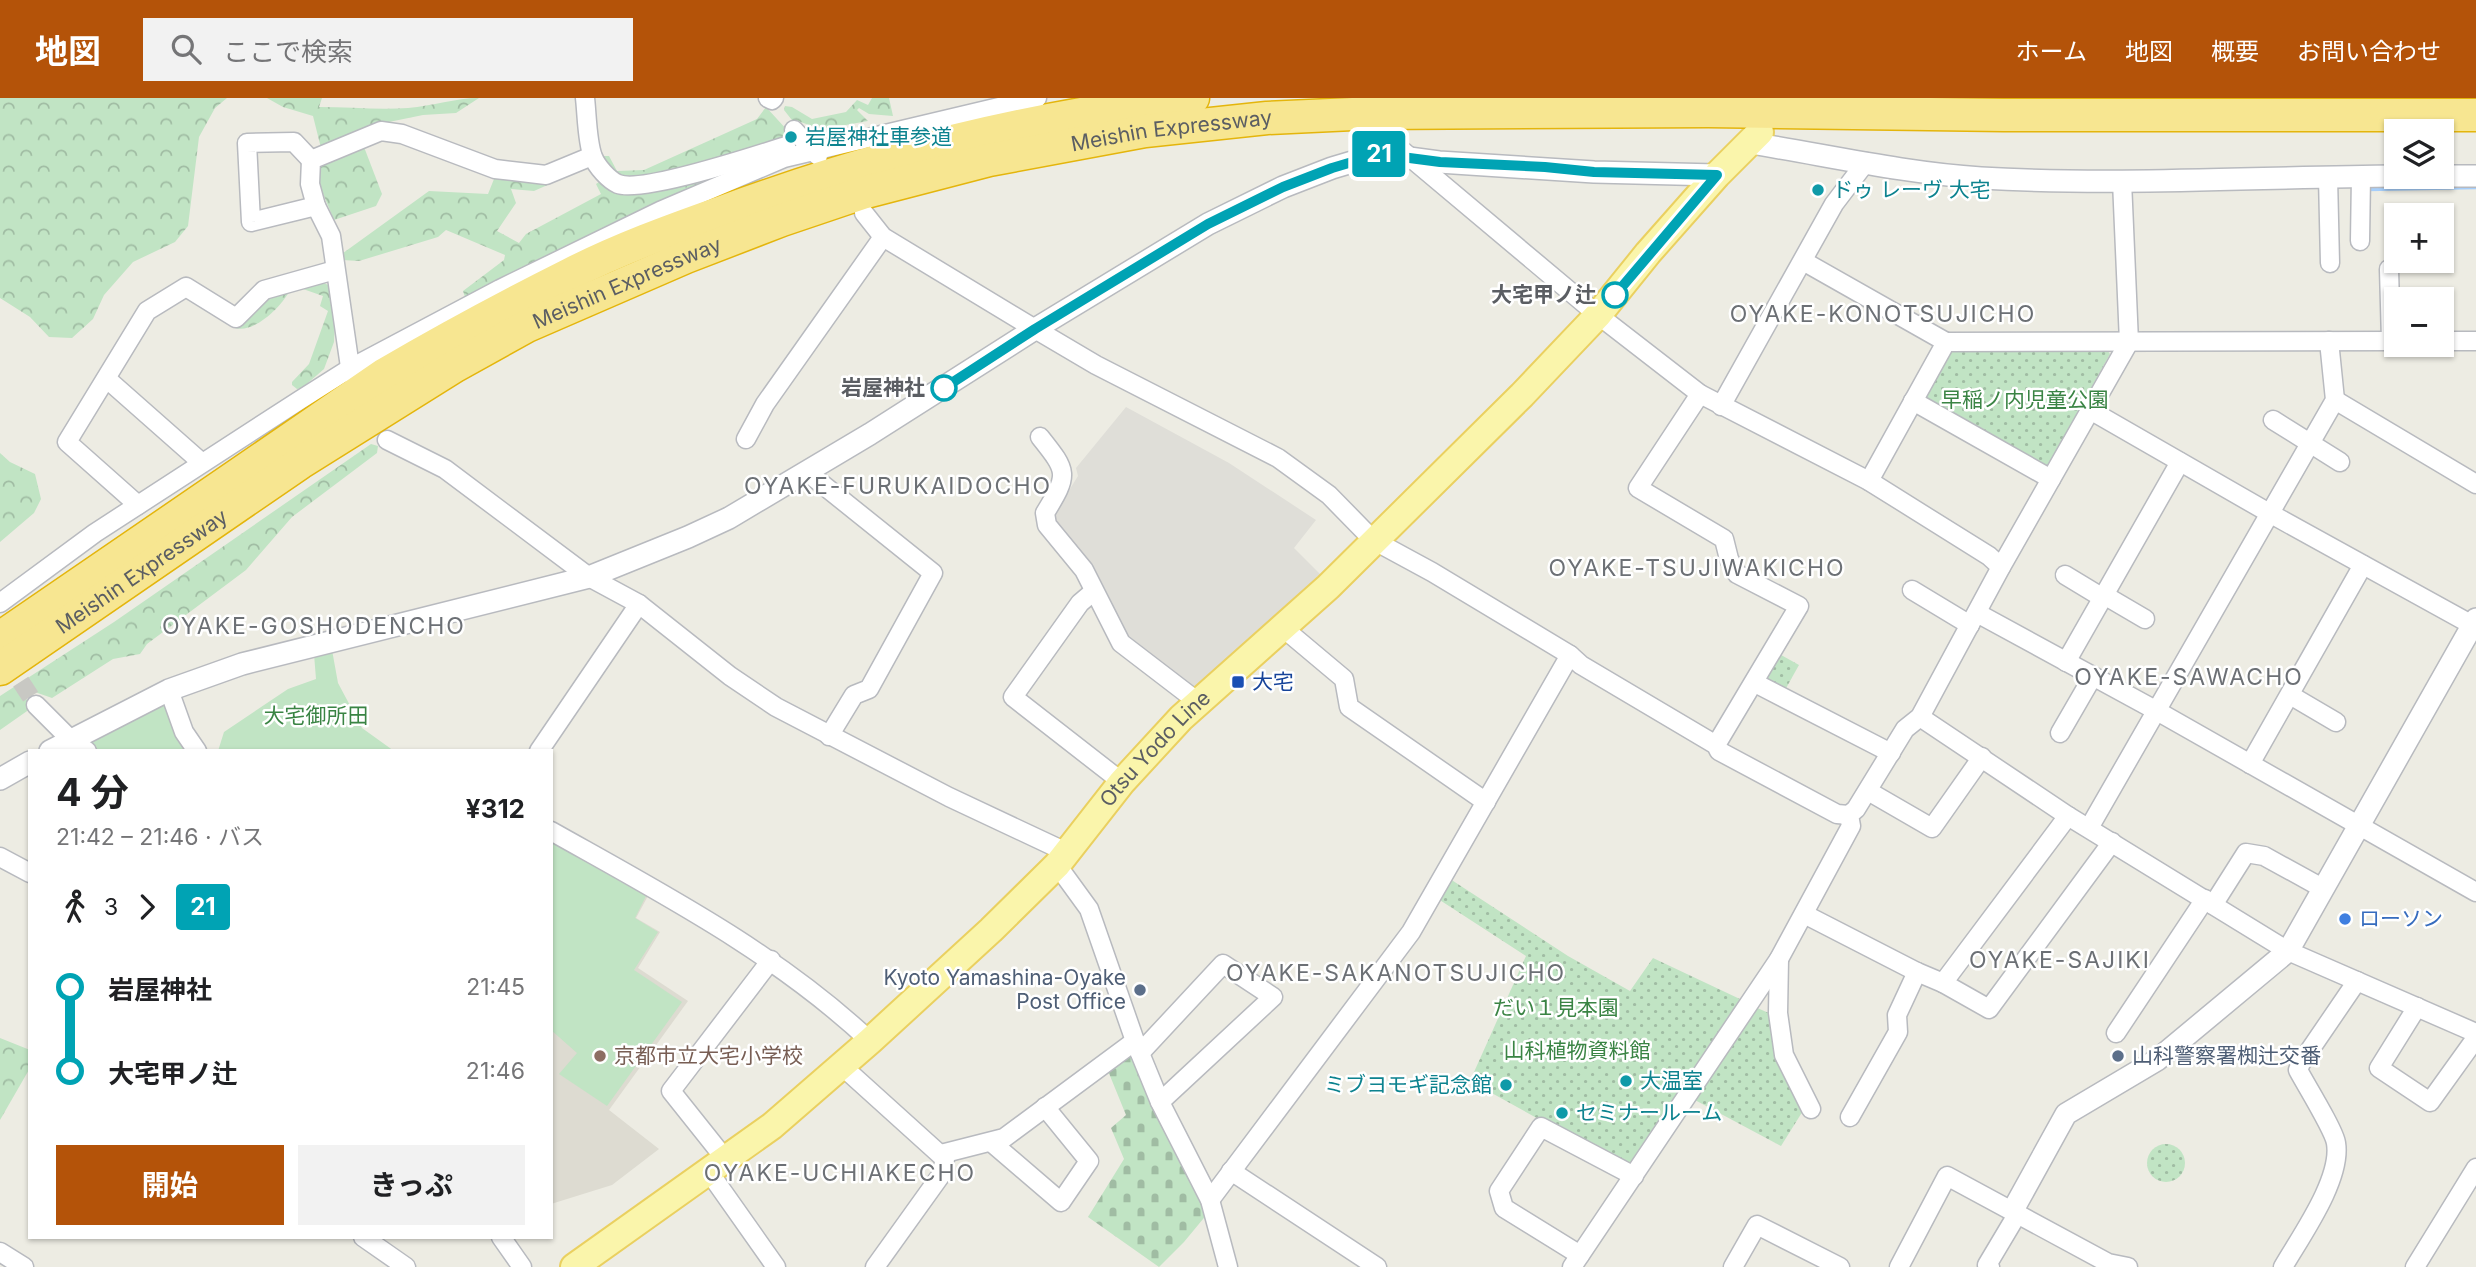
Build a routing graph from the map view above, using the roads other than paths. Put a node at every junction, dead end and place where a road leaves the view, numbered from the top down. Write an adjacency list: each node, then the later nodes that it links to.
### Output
1 (585, 98): 10 (street)
2 (768, 98): 3 (street)
3 (774, 98)
4 (1037, 98): 9 (street)
5 (1193, 98): 71 (highway, Meishin Expressway)
6 (2476, 115): 74 (highway, Meishin Expressway)
7 (1380, 132): 11 (street)
8 (1755, 137): 13 (street); 14 (main road, Otsu Yodo Line)
9 (807, 145): 10 (street); 36 (street)
10 (593, 156): 12 (street)
11 (1412, 158): 14 (street); 28 (street); 29 (street)
12 (311, 160): 21 (street); 21 (street)
13 (1866, 162): 20 (street); 25 (street)
14 (1717, 175): 28 (main road, Otsu Yodo Line)
15 (2361, 176): 16 (street); 19 (street); 24 (street)
16 (2384, 176)
17 (2454, 176): 18 (street)
18 (2476, 176)
19 (2328, 177): 20 (street); 26 (street)
20 (2122, 181): 35 (street)
21 (316, 205): 27 (street)
22 (864, 213): 23 (street)
23 (883, 237): 29 (street); 45 (street)
24 (2360, 241)
25 (1803, 261): 34 (street); 41 (street)
26 (2330, 263)
27 (335, 270): 36 (street); 37 (street)
28 (1598, 315): 38 (street); 57 (main road, Otsu Yodo Line)
29 (1035, 329): 51 (street); 57 (street)
30 (2329, 341): 31 (street); 35 (street); 39 (street)
31 (2384, 341)
32 (2454, 341): 33 (street)
33 (2476, 341)
34 (1946, 342): 35 (street); 40 (street)
35 (2129, 342): 42 (street)
36 (350, 372): 48 (street)
37 (107, 379): 48 (street); 55 (street)
38 (1700, 394): 41 (street); 76 (street)
39 (2335, 400): 47 (street); 54 (street)
40 (1913, 401): 52 (street); 53 (street)
41 (1720, 406): 53 (street)
42 (2090, 410): 49 (street); 52 (street)
43 (2273, 420): 47 (street)
44 (1040, 437): 63 (street)
45 (746, 439)
46 (387, 440): 61 (street)
47 (2311, 443): 50 (street); 56 (street)
48 (201, 462): 55 (street)
49 (2180, 462): 56 (street); 64 (street)
50 (2340, 462)
51 (807, 472): 61 (street); 85 (street)
52 (2051, 479): 59 (street)
53 (1869, 481): 59 (street)
54 (2476, 484)
55 (138, 505): 65 (street)
56 (2270, 514): 58 (street); 81 (street)
57 (1373, 540): 70 (main road, Otsu Yodo Line); 72 (street)
58 (2363, 565): 69 (street); 78 (street)
59 (2001, 567): 67 (street)
60 (2065, 575): 64 (street)
61 (589, 577): 66 (street); 77 (street)
62 (1912, 590): 67 (street)
63 (1093, 592): 79 (street); 96 (street)
64 (2104, 597): 68 (street); 73 (street)
65 (0, 603)
66 (639, 604): 85 (street); 90 (street)
67 (1973, 619): 73 (street); 82 (street)
68 (2145, 619)
69 (2475, 624): 101 (street)
70 (1282, 627): 79 (main road, Otsu Yodo Line); 98 (street)
71 (0, 638)
72 (1570, 655): 87 (street); 98 (street)
73 (2066, 662): 75 (street)
74 (0, 669)
75 (2093, 676): 81 (street); 84 (street)
76 (1755, 683): 87 (street); 91 (street)
77 (169, 690): 86 (street); 89 (street)
78 (2290, 695): 83 (street); 94 (street)
79 (1198, 702): 96 (main road, Otsu Yodo Line)
80 (36, 705): 86 (street)
81 (2157, 711): 94 (street); 102 (street)
82 (1920, 717): 91 (street); 92 (street)
83 (2336, 722)
84 (2060, 733)
85 (829, 736): 106 (street)
86 (78, 745): 88 (street)
87 (1716, 745): 99 (street)
88 (59, 749)
89 (197, 749)
90 (540, 749)
91 (1891, 753): 97 (street)
92 (1982, 757): 97 (street); 100 (street)
93 (28, 763): 95 (street)
94 (2250, 764): 101 (street)
95 (0, 779)
96 (1122, 782): 106 (main road, Otsu Yodo Line)
97 (1868, 791): 99 (street)
98 (1486, 802): 132 (street)
99 (1849, 815): 111 (street)
100 (2068, 816): 102 (street); 117 (street)
101 (2361, 826): 108 (street); 109 (street)
102 (2089, 828): 104 (street)
103 (553, 832): 113 (street)
104 (2112, 842): 110 (street); 117 (street)
105 (0, 857): 107 (street)
106 (1062, 859): 121 (main road, Otsu Yodo Line); 122 (street)
107 (28, 872)
108 (2474, 886)
109 (2324, 889): 110 (street); 112 (street)
110 (2209, 902): 112 (street); 119 (street)
111 (1804, 914): 114 (street); 115 (street)
112 (2288, 951): 116 (street); 135 (street)
113 (771, 960): 121 (street); 130 (street)
114 (1779, 960): 126 (street); 133 (street)
115 (1917, 972): 117 (street); 127 (street)
116 (2357, 981): 118 (street); 151 (street)
117 (1943, 982)
118 (2417, 1007): 120 (street); 120 (street)
119 (2116, 1033)
120 (2476, 1035)
121 (870, 1041): 123 (main road, Otsu Yodo Line)
122 (1137, 1047): 124 (street); 124 (street); 125 (street)
123 (842, 1066): 129 (street); 130 (main road, Otsu Yodo Line)
124 (1160, 1102): 134 (street)
125 (1045, 1107): 128 (street); 128 (street)
126 (1811, 1108)
127 (1850, 1117)
128 (991, 1142): 129 (street)
129 (941, 1154): 143 (street)
130 (717, 1166): 141 (main road, Otsu Yodo Line); 142 (street)
131 (2476, 1168): 152 (street)
132 (1231, 1171): 134 (street); 145 (street)
133 (1634, 1176): 138 (street); 138 (street)
134 (1210, 1200): 144 (street)
135 (2015, 1211): 148 (street); 149 (street); 150 (street)
136 (366, 1239): 139 (street)
137 (502, 1239): 140 (street)
138 (1578, 1263)
139 (406, 1267)
140 (522, 1267)
141 (574, 1267)
142 (776, 1267)
143 (875, 1267)
144 (1228, 1267)
145 (1377, 1267)
146 (1733, 1267): 147 (street)
147 (1840, 1267)
148 (1899, 1267)
149 (1990, 1267)
150 (2128, 1267)
151 (2283, 1267)
152 (2415, 1267)

